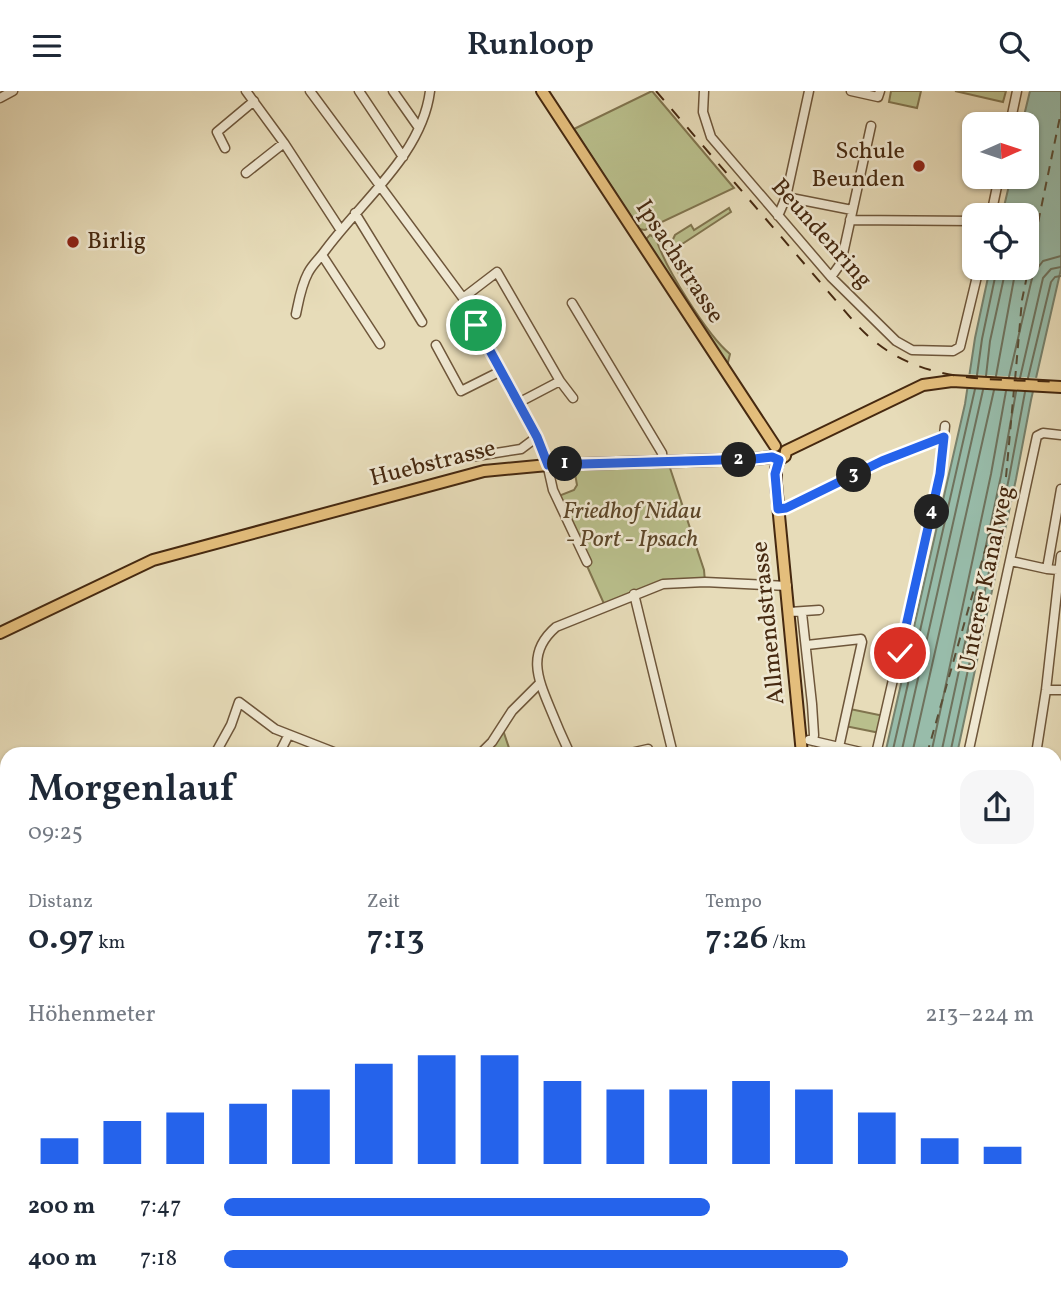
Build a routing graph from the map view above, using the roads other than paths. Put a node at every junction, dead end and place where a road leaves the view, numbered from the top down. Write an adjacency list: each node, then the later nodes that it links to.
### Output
1 (13, 91): 13 (street)
2 (246, 91): 14 (street)
3 (310, 91): 22 (street)
4 (359, 91): 20 (street)
5 (393, 91): 17 (street)
6 (430, 91): 17 (street)
7 (542, 91): 48 (main road, Ipsachstrasse)
8 (704, 91): 26 (street, Beundenring)
9 (809, 91): 23 (street)
10 (851, 91): 12 (street)
11 (1017, 91): 15 (street)
12 (879, 94)
13 (0, 98)
14 (254, 101): 18 (street); 19 (street)
15 (1013, 112)
16 (871, 126): 24 (street)
17 (419, 128): 20 (street)
18 (284, 143): 21 (street); 29 (street)
19 (225, 149)
20 (403, 157): 22 (street)
21 (246, 173)
22 (379, 185): 25 (street); 33 (street)
23 (786, 197): 24 (street); 26 (street)
24 (852, 210): 27 (street)
25 (355, 213): 29 (street); 36 (street)
26 (778, 216): 31 (street, Beundenring)
27 (850, 220): 28 (street); 31 (street)
28 (962, 221)
29 (340, 229): 30 (street)
30 (322, 255): 35 (street); 37 (street)
31 (831, 277): 32 (street, Beundenring)
32 (976, 280)
33 (463, 299): 39 (street); 40 (street)
34 (572, 303): 50 (street)
35 (296, 314)
36 (422, 322)
37 (380, 344)
38 (436, 345): 39 (street)
39 (501, 371): 43 (street)
40 (561, 381): 42 (street); 43 (street)
41 (1061, 387): 48 (main road)
42 (573, 398)
43 (518, 403): 46 (street)
44 (945, 426): 47 (street)
45 (1061, 435): 56 (street, Unterer Kanalweg)
46 (537, 437): 49 (street); 51 (street)
47 (944, 437): 53 (street); 80 (street)
48 (778, 453): 50 (main road, Huebstrasse); 53 (main road, Allmendstrasse)
49 (464, 458)
50 (663, 462): 51 (main road, Huebstrasse)
51 (548, 465): 57 (street); 65 (main road, Huebstrasse)
52 (1061, 489): 54 (street)
53 (778, 509): 60 (main road, Allmendstrasse)
54 (1049, 548): 55 (street); 58 (street)
55 (1061, 554): 59 (street)
56 (1011, 561): 58 (street); 81 (street, Unterer Kanalweg)
57 (587, 562)
58 (1047, 569): 59 (street)
59 (1058, 570): 69 (street)
60 (787, 586): 61 (street); 63 (main road, Allmendstrasse)
61 (634, 594): 67 (street); 77 (street)
62 (820, 610): 64 (street)
63 (789, 613): 64 (street); 71 (main road, Allmendstrasse)
64 (802, 613): 66 (street)
65 (0, 632)
66 (807, 645): 71 (street); 79 (street)
67 (540, 683): 75 (street); 76 (street)
68 (1061, 690): 69 (street)
69 (1046, 691): 82 (street)
70 (288, 736): 72 (street); 73 (street); 74 (street)
71 (807, 740): 78 (main road, Allmendstrasse); 79 (street)
72 (219, 747)
73 (282, 747)
74 (319, 747)
75 (487, 747)
76 (567, 747)
77 (671, 747)
78 (804, 747)
79 (839, 747)
80 (878, 747)
81 (970, 747)
82 (1037, 747)

